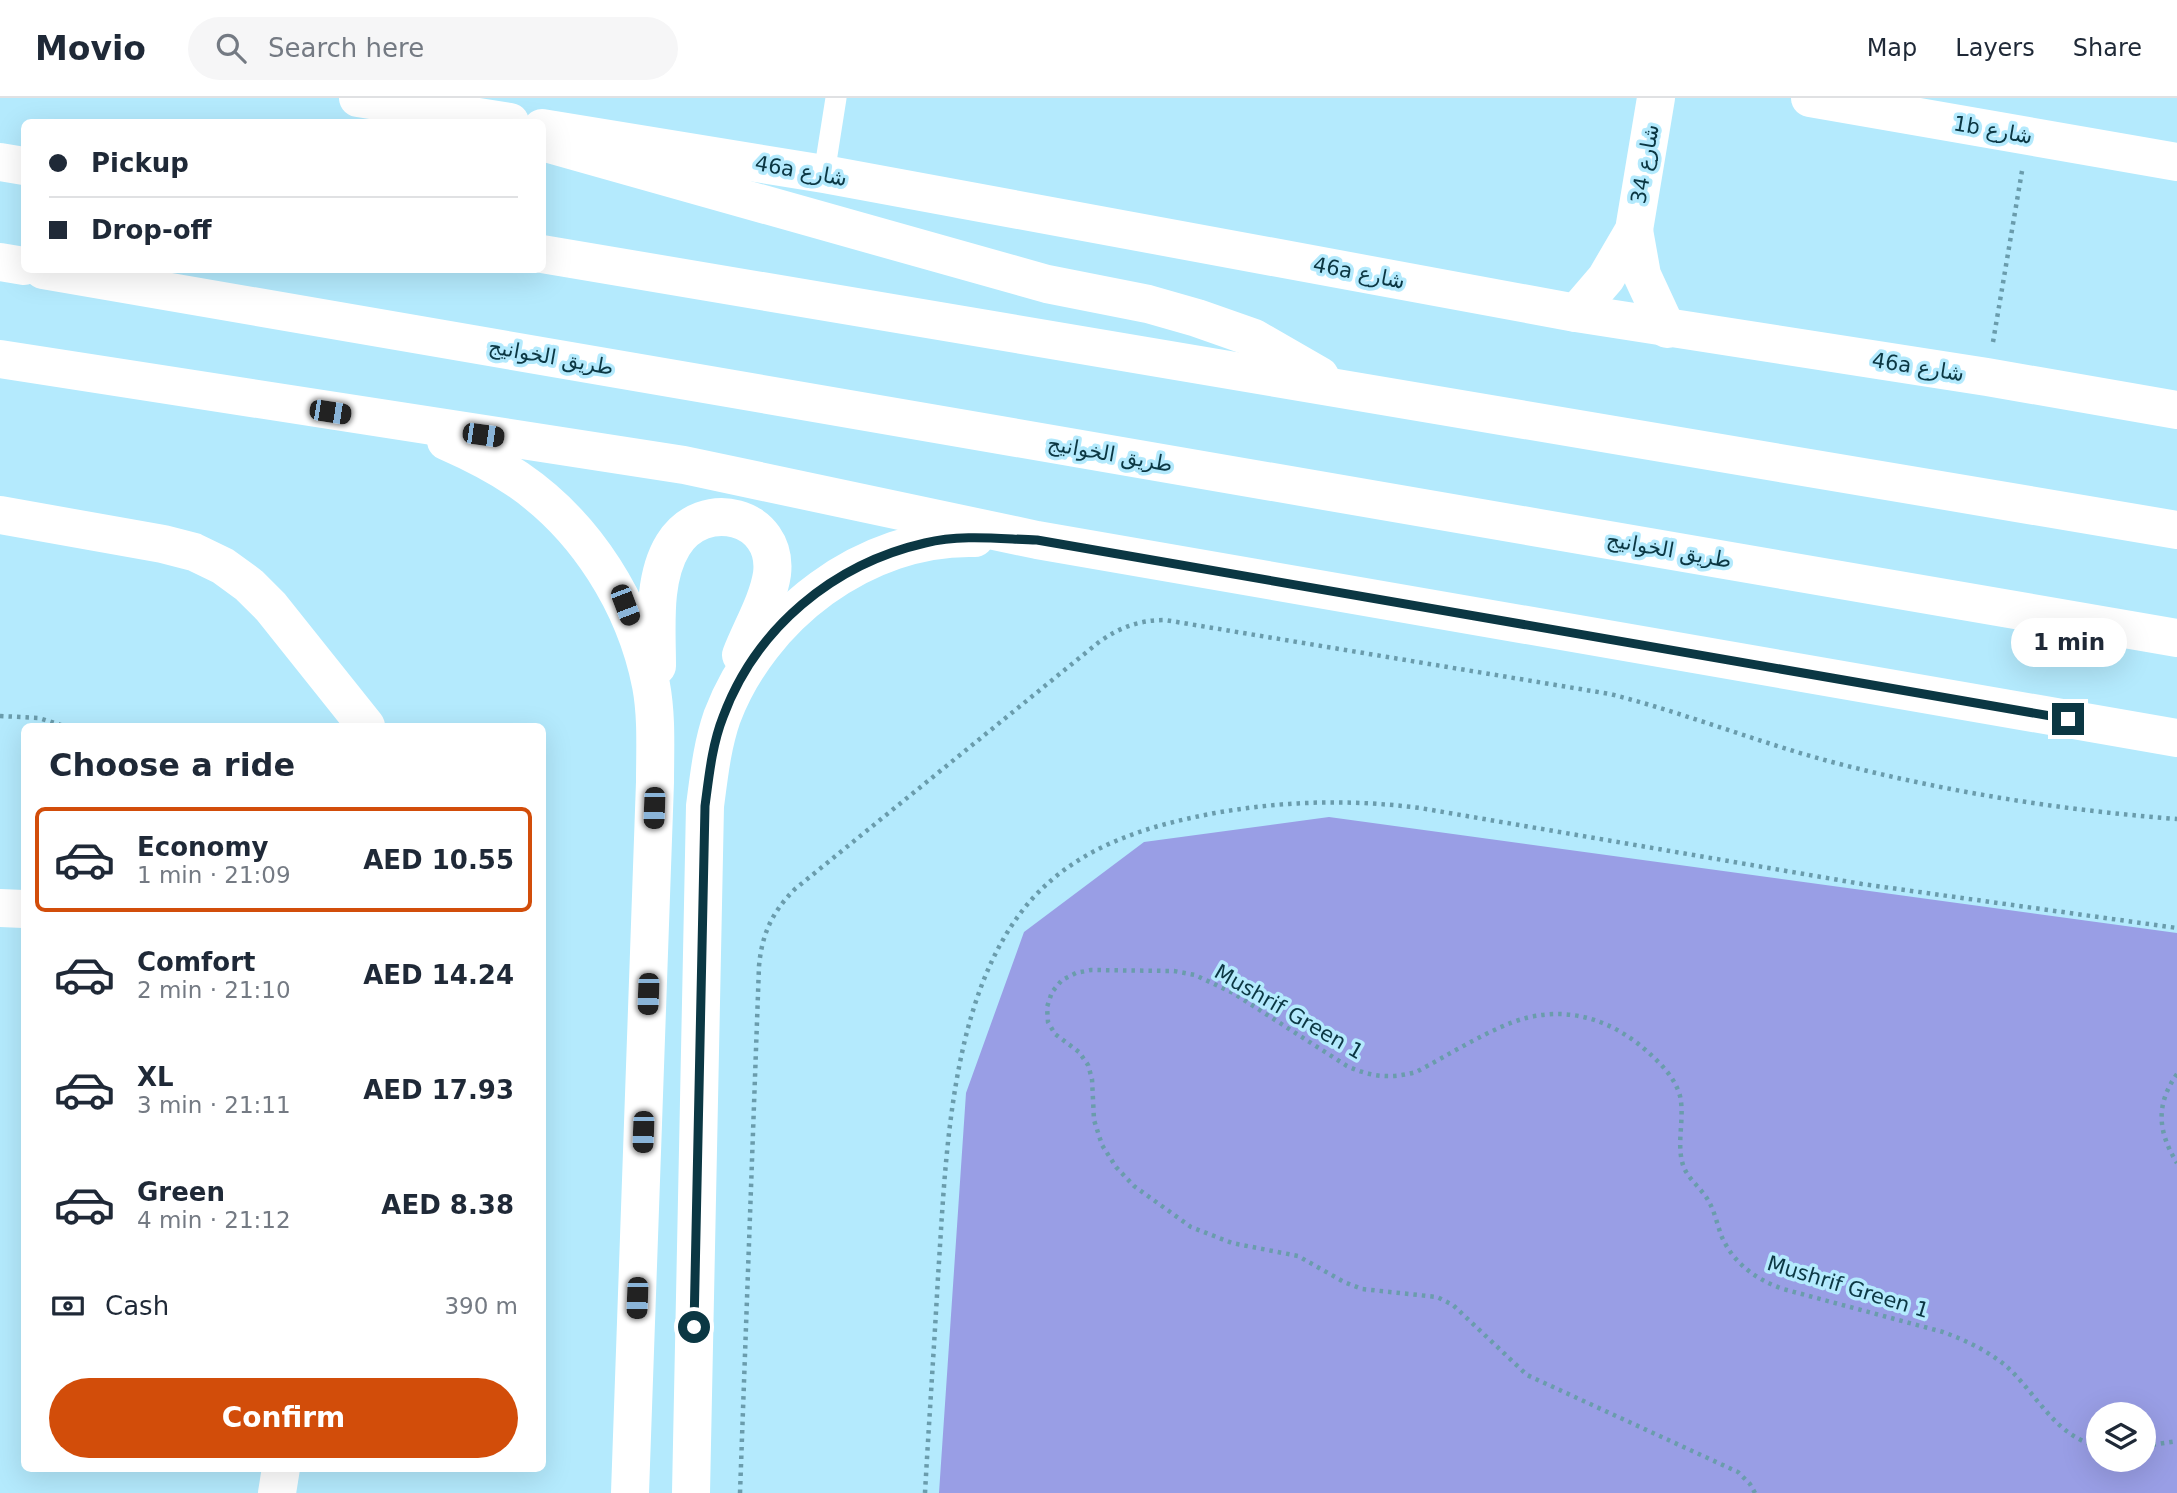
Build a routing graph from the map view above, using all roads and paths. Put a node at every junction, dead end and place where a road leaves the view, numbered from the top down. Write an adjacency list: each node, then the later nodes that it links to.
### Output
1 (358, 98): 5 (main road)
2 (836, 98): 14 (lane)
3 (1810, 98): 9 (main road, 1b شارع)
4 (1647, 100): 15 (main road, شارع 34)
5 (422, 108): 6 (main road); 7 (main road)
6 (463, 119)
7 (491, 119)
8 (546, 129): 14 (main road, 46a شارع)
9 (2028, 136): 12 (main road, 1b شارع); 23 (path)
10 (546, 143): 24 (main road)
11 (0, 162): 13 (main road)
12 (2177, 162)
13 (21, 166)
14 (824, 174): 20 (main road, 46a شارع)
15 (1634, 230): 20 (main road, شارع 34); 21 (main road, شارع 34)
16 (546, 255): 24 (main road)
17 (0, 262): 18 (main road)
18 (21, 266)
19 (60, 273): 30 (main road, طريق الخوانيج)
20 (1576, 313): 21 (main road, 46a شارع)
21 (1667, 329): 23 (main road, 46a شارع)
22 (0, 359): 26 (main road)
23 (1987, 377): 25 (main road, 46a شارع)
24 (1343, 389): 28 (main road)
25 (2177, 410)
26 (413, 425): 29 (main road); 35 (main road)
27 (0, 515): 34 (main road)
28 (2177, 530)
29 (1037, 540): 32 (main road); 36 (main road)
30 (2177, 638)
31 (0, 716): 33 (path)
32 (722, 717): 35 (main road); 51 (main road)
33 (55, 723)
34 (364, 723)
35 (655, 728): 50 (main road)
36 (2177, 738)
37 (2177, 819): 52 (path)
38 (0, 908): 39 (main road)
39 (21, 909)
40 (2177, 928): 53 (path)
41 (2177, 1074): 42 (path)
42 (2177, 1163)
43 (2086, 1441): 54 (path, Mushrif Green 1)
44 (2177, 1441): 45 (path)
45 (2156, 1444)
46 (253, 1472): 48 (main road)
47 (281, 1472): 49 (main road)
48 (254, 1493)
49 (278, 1493)
50 (630, 1493)
51 (691, 1493)
52 (740, 1493)
53 (925, 1493)
54 (1755, 1493)

